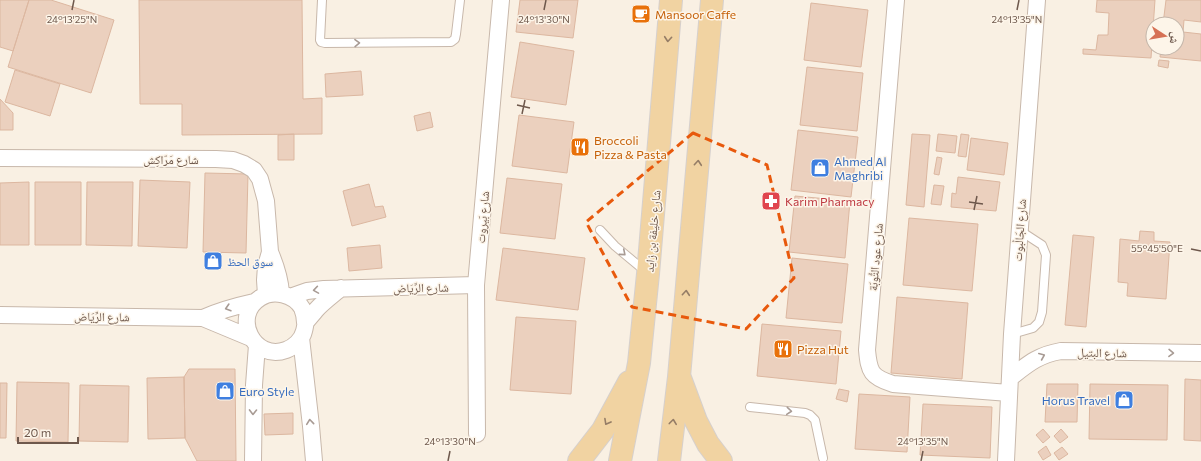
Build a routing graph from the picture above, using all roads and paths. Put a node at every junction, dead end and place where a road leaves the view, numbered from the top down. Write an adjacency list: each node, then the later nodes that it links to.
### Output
1 (322, 0): 2 (lane, one-way to 2)
2 (460, 0)
3 (501, 0): 12 (street, شارع بَيروت)
4 (671, 0): 11 (main road, شارع خليفة بن زايد, one-way to 11)
5 (712, 0): 24 (main road, one-way to 5)
6 (896, 0): 25 (street, شارع عود التُّوبَة)
7 (1037, 0): 10 (street, شارع الجَالْبوت)
8 (0, 158): 14 (street, شارع مَرّاكِش)
9 (600, 230): 11 (lane, one-way to 11)
10 (1019, 230): 19 (street, شارع الجَالْبوت); 19 (lane)
11 (648, 274): 15 (main road, شارع خليفة بن زايد)
12 (476, 285): 13 (street, شارع الرِّيَاض); 27 (street, شارع بَيروت)
13 (342, 288): 14 (street, شارع الرِّيَاض, one-way to 14); 18 (street)
14 (273, 297): 17 (street, شارع الرِّيَاض, one-way to 17); 18 (street); 21 (street)
15 (645, 309): 23 (main road, شارع خليفة بن زايد); 33 (main road)
16 (0, 315): 17 (street, شارع الرِّيَاض)
17 (203, 318): 21 (street, شارع الرِّيَاض)
18 (306, 323): 20 (street)
19 (1012, 334): 25 (street, شارع الجَالْبوت)
20 (301, 338): 21 (street); 30 (street, one-way to 20)
21 (254, 342): 29 (street, one-way to 29)
22 (1201, 353): 25 (street, شارع البتيل, one-way to 22)
23 (639, 363): 31 (main road, one-way to 31); 32 (main road, شارع خليفة بن زايد)
24 (679, 377): 34 (main road, one-way to 24); 35 (main road)
25 (1010, 385): 36 (street, شارع الجَالْبوت)
26 (750, 408): 28 (lane, one-way to 28)
27 (477, 434)
28 (823, 458)
29 (252, 461)
30 (314, 461)
31 (579, 461)
32 (620, 461)
33 (634, 461)
34 (669, 461)
35 (721, 461)
36 (1006, 461)

